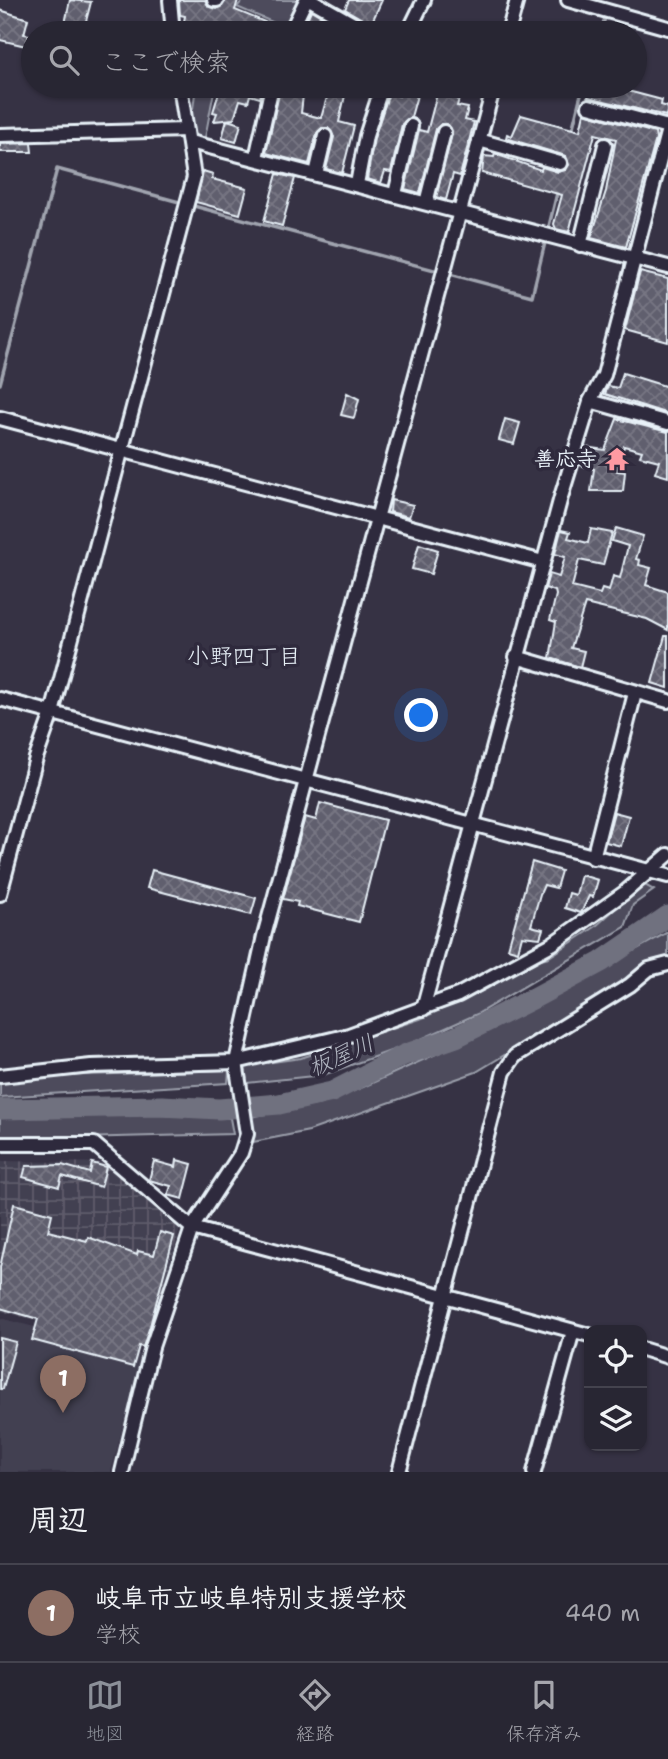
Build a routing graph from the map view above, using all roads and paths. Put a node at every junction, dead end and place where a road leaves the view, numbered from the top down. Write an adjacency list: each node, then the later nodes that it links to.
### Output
1 (170, 0): 8 (street)
2 (309, 0): 7 (street); 9 (street)
3 (339, 0): 7 (street)
4 (425, 0): 11 (street)
5 (517, 0): 12 (street)
6 (568, 0): 13 (street)
7 (333, 12): 10 (street)
8 (172, 21)
9 (297, 21)
10 (348, 21)
11 (414, 21)
12 (511, 21)
13 (643, 21)
14 (647, 22): 15 (street)
15 (668, 28)
16 (182, 98): 25 (street)
17 (269, 98): 29 (street)
18 (378, 98): 32 (street)
19 (491, 98): 27 (street)
20 (589, 106): 22 (street)
21 (411, 126): 33 (street)
22 (668, 128): 37 (street)
23 (444, 132): 34 (street)
24 (0, 135): 25 (street)
25 (188, 136): 29 (street); 42 (street)
26 (325, 136): 31 (street)
27 (479, 141): 30 (street); 35 (street)
28 (605, 145): 36 (street)
29 (256, 158): 31 (street)
30 (560, 163)
31 (316, 174): 32 (street)
32 (357, 184): 33 (street)
33 (395, 194): 34 (street)
34 (426, 203): 35 (street)
35 (460, 212): 36 (street); 43 (street)
36 (580, 245): 37 (street)
37 (635, 260): 38 (street); 39 (street)
38 (668, 267)
39 (590, 401): 41 (street); 44 (street)
40 (0, 418): 42 (street)
41 (668, 423)
42 (122, 449): 43 (street); 49 (street)
43 (379, 518): 44 (street); 50 (street)
44 (543, 562): 45 (street)
45 (516, 657): 46 (street); 51 (street)
46 (635, 693): 48 (street); 53 (street)
47 (0, 699): 49 (street)
48 (668, 701)
49 (52, 713): 50 (street); 55 (street)
50 (308, 782): 51 (street); 58 (street)
51 (472, 824): 53 (street); 57 (street)
52 (668, 855): 54 (street)
53 (593, 858): 54 (street)
54 (658, 873): 57 (street)
55 (0, 894)
56 (668, 964): 62 (street)
57 (424, 1009): 58 (street)
58 (238, 1065): 59 (street); 61 (street)
59 (0, 1076)
60 (0, 1143): 61 (street)
61 (192, 1228): 62 (street); 67 (street)
62 (447, 1298): 63 (street); 68 (street)
63 (573, 1331): 64 (street); 69 (street)
64 (584, 1334)
65 (647, 1351): 66 (street)
66 (668, 1357)
67 (122, 1472)
68 (398, 1472)
69 (534, 1472)

